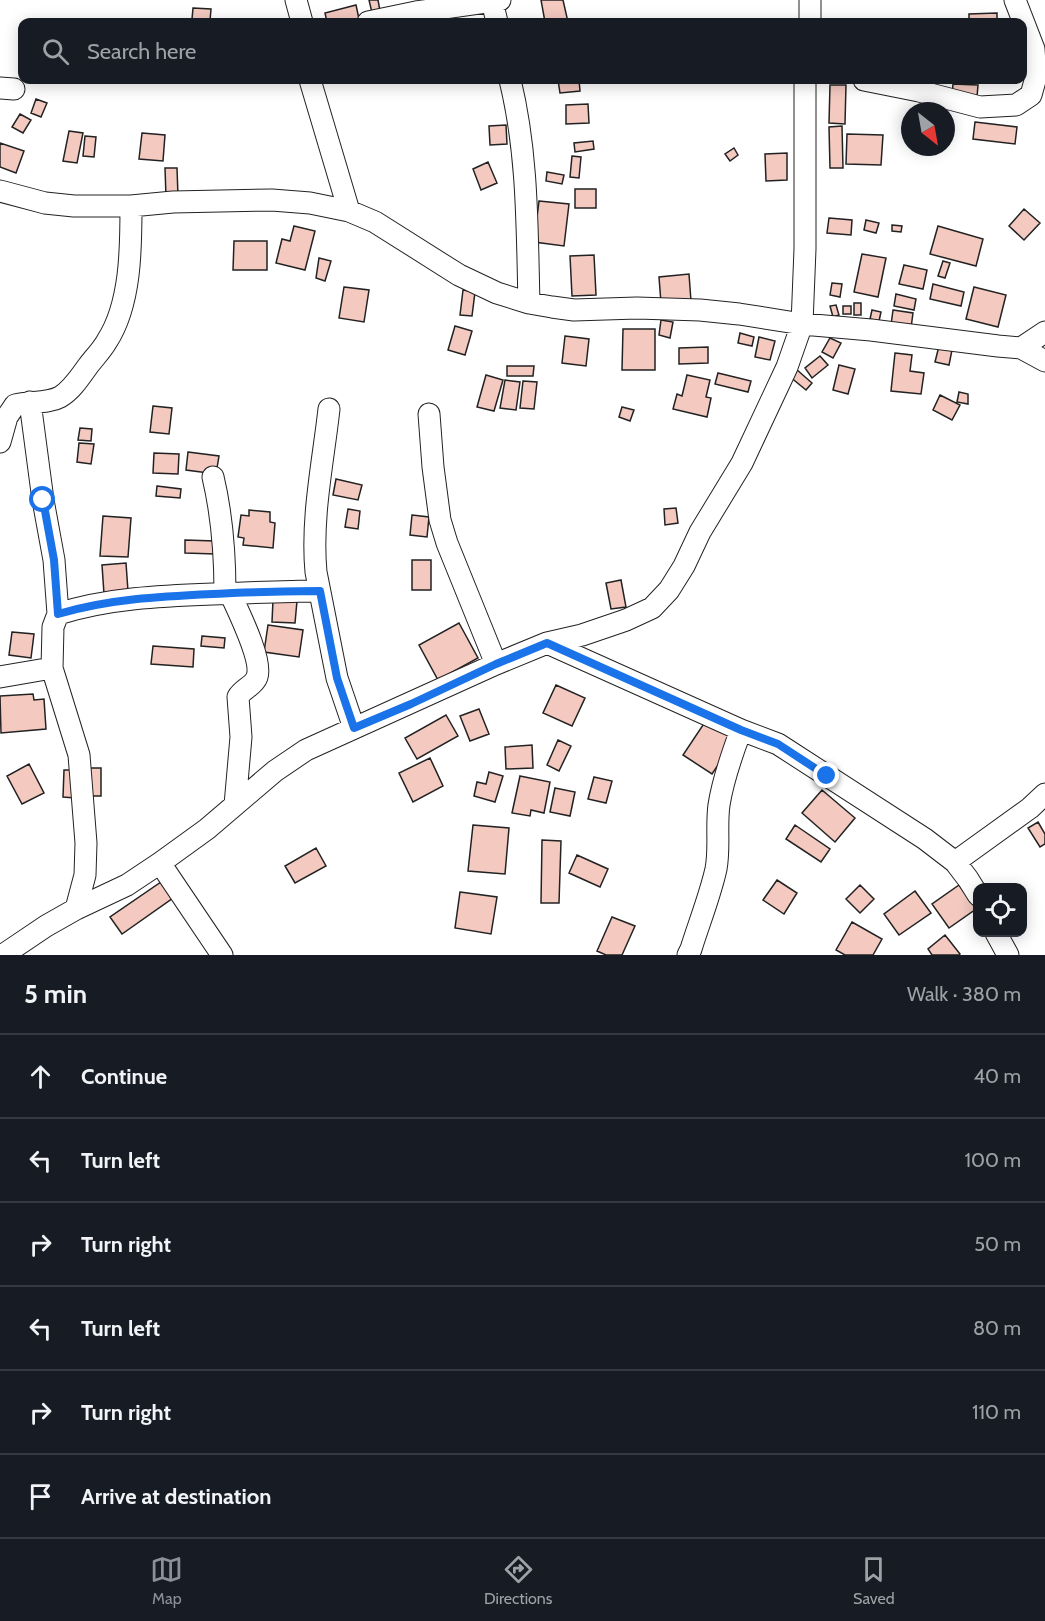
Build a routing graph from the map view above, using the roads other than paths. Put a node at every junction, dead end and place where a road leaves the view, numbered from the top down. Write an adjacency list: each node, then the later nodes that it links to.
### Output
1 (296, 0): 5 (street)
2 (810, 0): 8 (street)
3 (1015, 0): 9 (street)
4 (496, 1): 6 (street); 7 (street)
5 (301, 18)
6 (387, 18)
7 (497, 18)
8 (810, 18)
9 (1022, 18)
10 (1027, 31): 14 (street)
11 (311, 84): 17 (street)
12 (511, 84): 18 (street)
13 (805, 84): 19 (street)
14 (884, 84)
15 (0, 191): 16 (street)
16 (131, 206): 17 (street); 23 (street)
17 (349, 211): 18 (street)
18 (529, 303): 19 (street)
19 (802, 324): 21 (street); 31 (street)
20 (1045, 332): 21 (street)
21 (1021, 348): 22 (street)
22 (1045, 361)
23 (30, 402): 26 (street); 30 (street)
24 (329, 410): 28 (street)
25 (429, 414): 32 (street)
26 (0, 442)
27 (213, 477): 29 (street)
28 (320, 591): 29 (street); 35 (street)
29 (228, 593): 30 (street); 38 (street)
30 (58, 614): 33 (street)
31 (547, 643): 32 (street); 36 (street)
32 (496, 664): 35 (street)
33 (52, 668): 34 (street); 42 (street)
34 (0, 677)
35 (354, 728): 38 (street)
36 (741, 730): 39 (street); 46 (street)
37 (1045, 794): 39 (street)
38 (235, 805): 40 (street)
39 (955, 862): 41 (street)
40 (160, 863): 42 (street); 45 (street)
41 (973, 887)
42 (76, 909): 44 (street)
43 (998, 937): 47 (street)
44 (3, 955)
45 (222, 955)
46 (688, 955)
47 (1008, 955)

